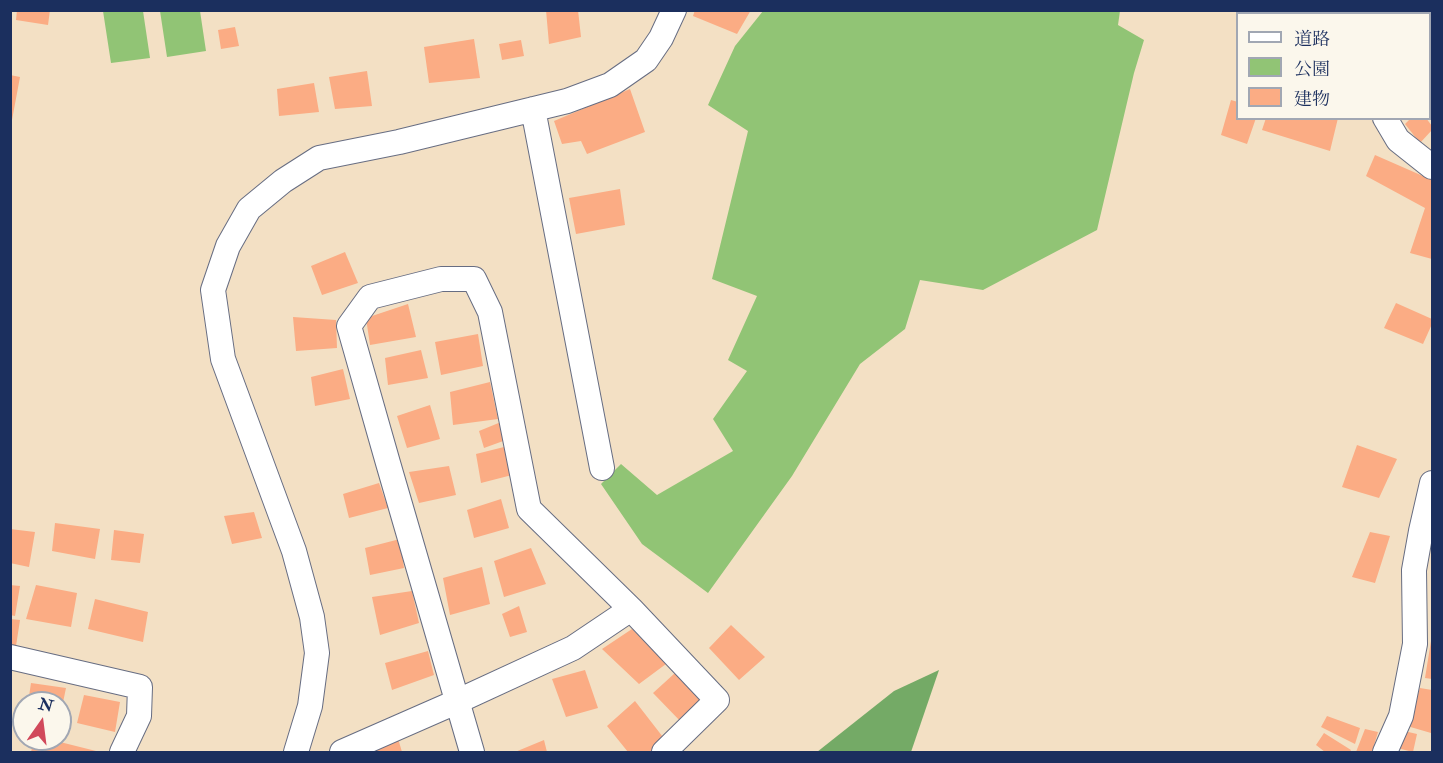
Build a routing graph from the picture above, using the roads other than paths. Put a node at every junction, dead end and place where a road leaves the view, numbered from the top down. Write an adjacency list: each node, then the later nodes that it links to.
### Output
1 (675, 10): 2 (street)
2 (533, 109): 5 (street); 11 (street)
3 (1386, 120): 4 (street)
4 (1432, 167)
5 (602, 468)
6 (1432, 483): 15 (street)
7 (632, 609): 9 (street); 9 (street); 14 (street)
8 (10, 657): 10 (street)
9 (456, 702): 12 (street); 13 (street)
10 (122, 753)
11 (296, 753)
12 (342, 753)
13 (472, 753)
14 (664, 753)
15 (1385, 753)

